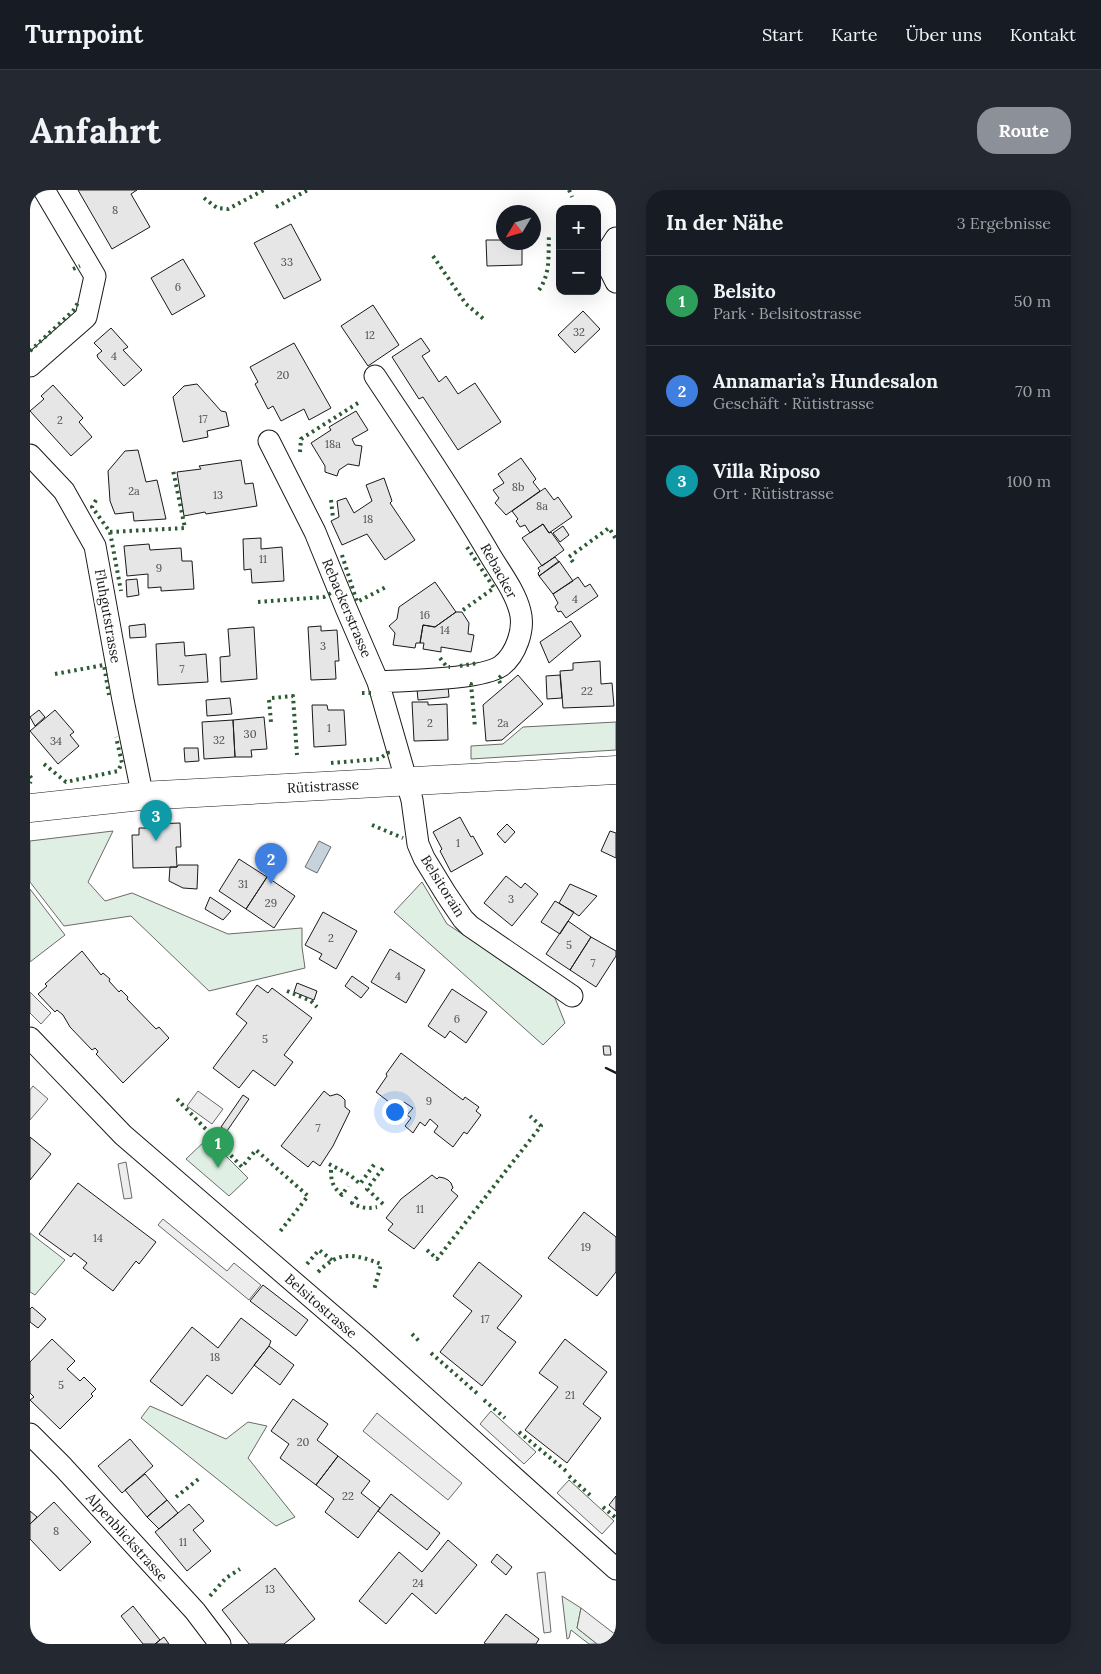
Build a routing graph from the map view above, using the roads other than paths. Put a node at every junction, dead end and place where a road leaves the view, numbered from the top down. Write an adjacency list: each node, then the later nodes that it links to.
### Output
1 (44, 190): 4 (street)
2 (616, 238): 3 (street)
3 (616, 282)
4 (30, 366)
5 (375, 376): 8 (street, Rebacker)
6 (269, 441): 8 (street, Rebackerstrasse)
7 (30, 455): 11 (street, Fluhgutstrasse)
8 (378, 682): 10 (street, Rebackerstrasse)
9 (616, 770): 10 (main road, Rütistrasse)
10 (407, 781): 11 (main road, Rütistrasse); 13 (street, Belsitorain)
11 (141, 796): 12 (main road, Rütistrasse)
12 (30, 808)
13 (572, 996)
14 (30, 1038): 16 (street, Belsitostrasse)
15 (30, 1434): 17 (street, Alpenblickstrasse)
16 (616, 1569)
17 (220, 1644)

